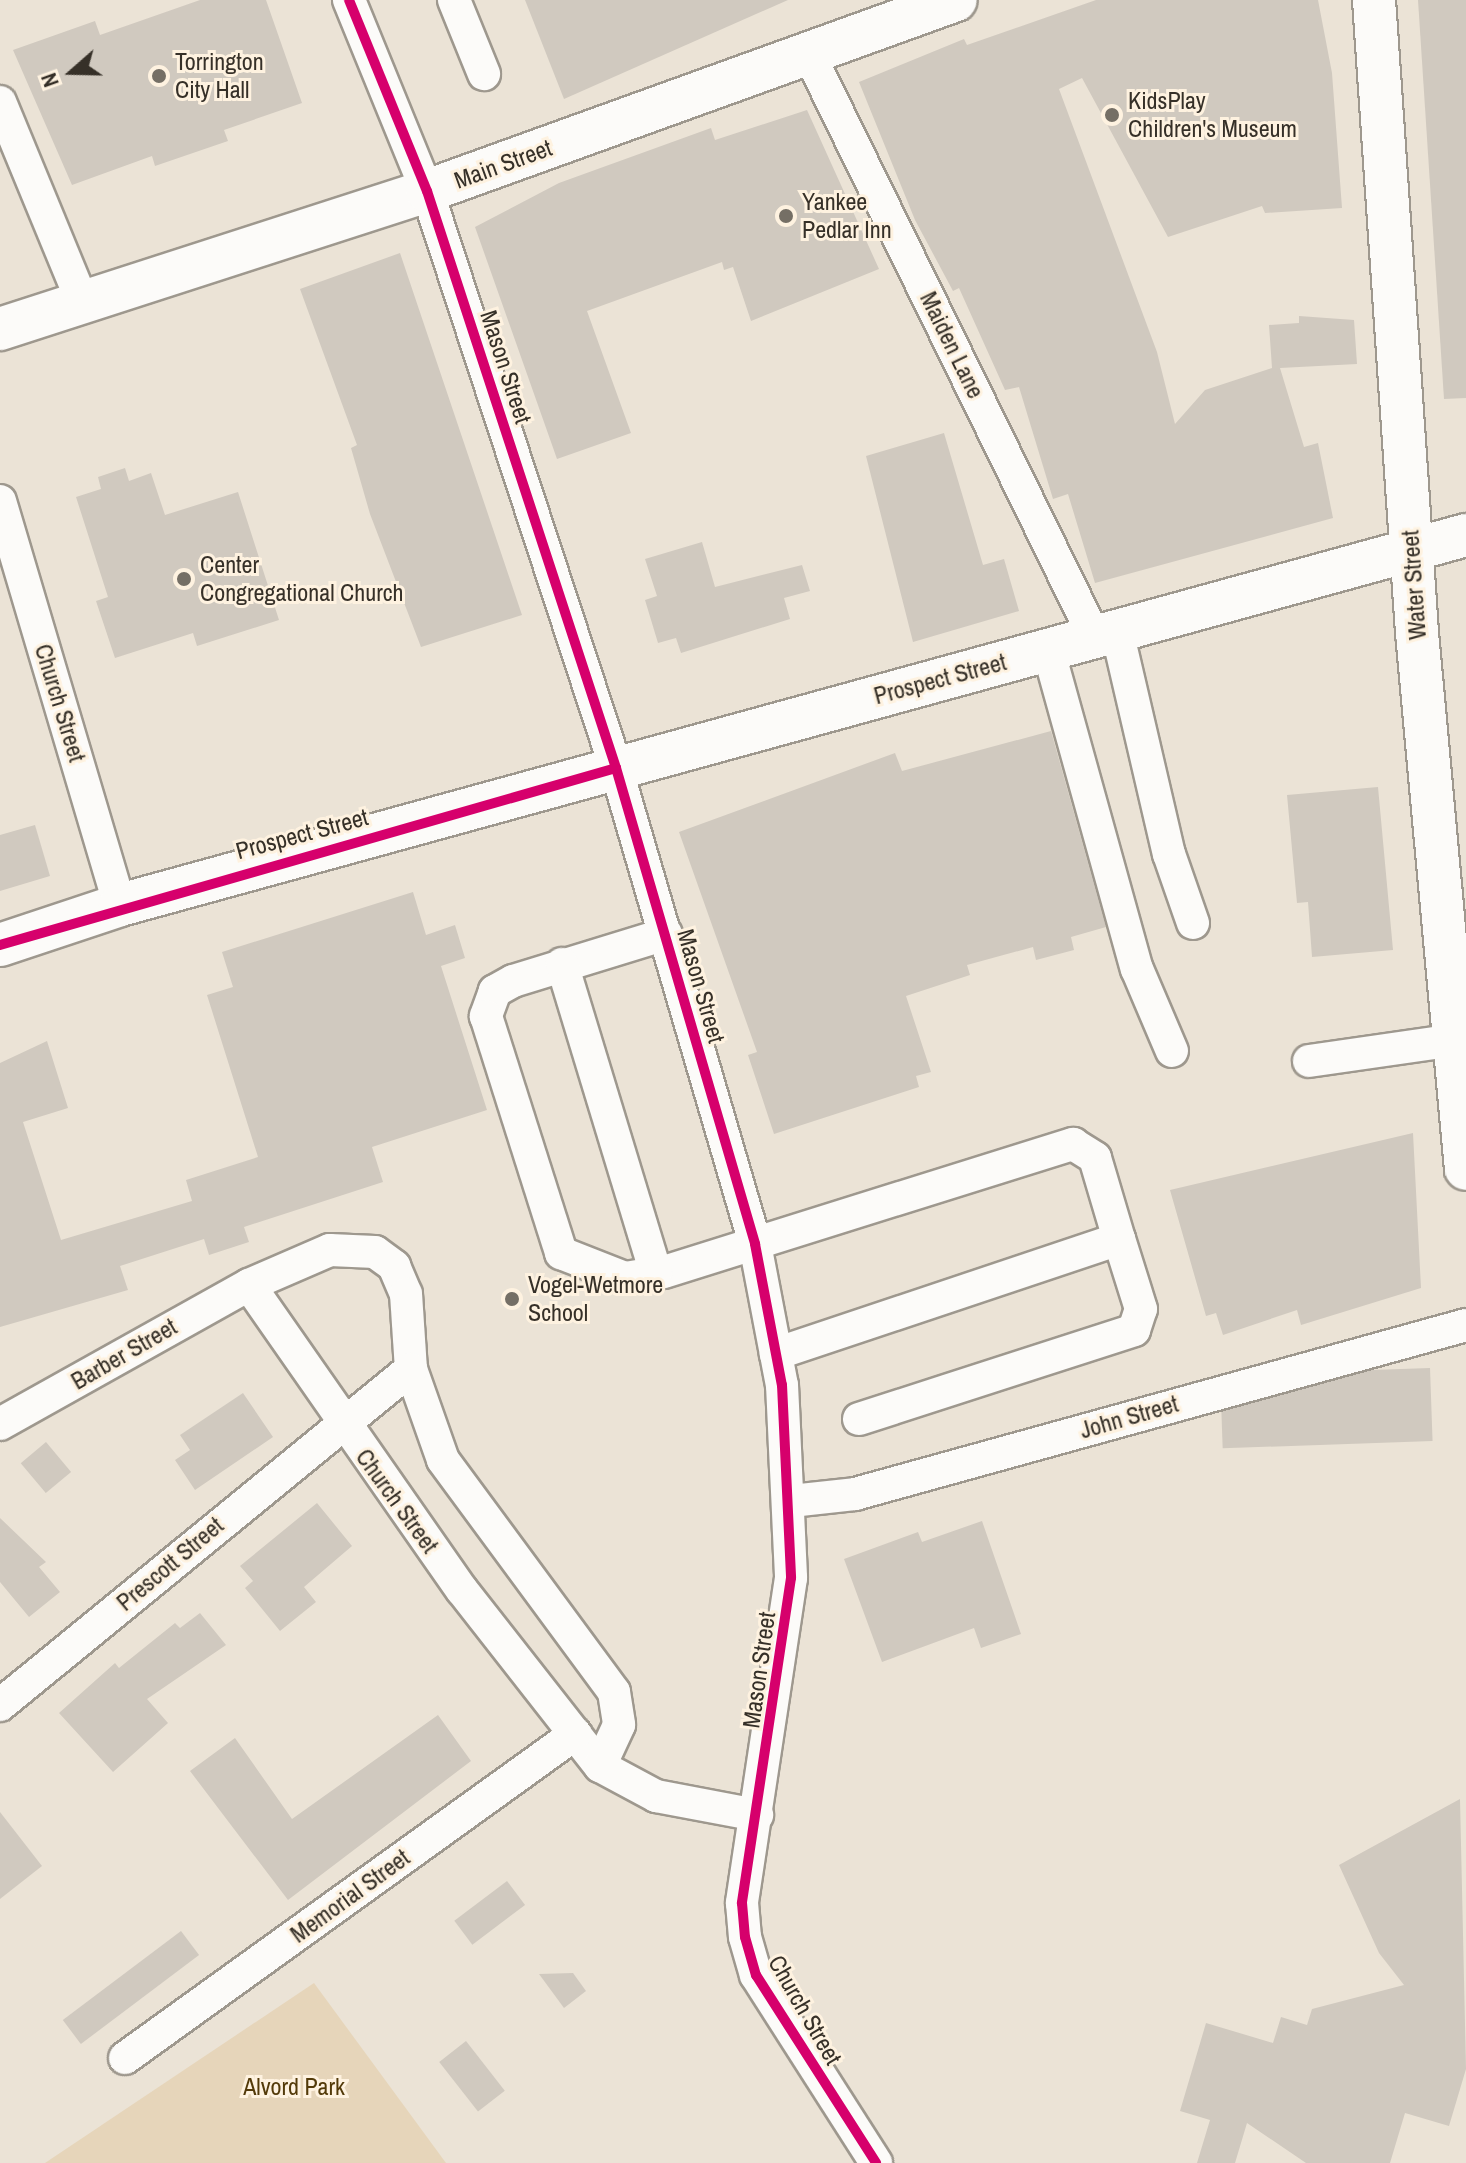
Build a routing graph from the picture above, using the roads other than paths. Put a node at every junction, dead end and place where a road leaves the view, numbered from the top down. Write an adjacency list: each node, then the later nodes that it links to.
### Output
1 (349, 0): 8 (street, Mason Street)
2 (454, 0): 6 (street)
3 (956, 0): 5 (main road, Main Street)
4 (1374, 0): 13 (main road, Water Street)
5 (809, 54): 8 (main road, Main Street); 15 (street, Maiden Lane)
6 (484, 74)
7 (0, 102): 9 (street)
8 (427, 191): 9 (main road, Main Street); 17 (street, Mason Street)
9 (82, 301): 10 (main road, Main Street)
10 (0, 329)
11 (0, 501): 14 (street, Church Street)
12 (1466, 535): 13 (main road, Prospect Street)
13 (1412, 549): 15 (main road, Prospect Street); 23 (main road, Water Street)
14 (9, 565): 18 (street, Church Street)
15 (1106, 633): 16 (main road, Prospect Street); 19 (street, Maiden Lane)
16 (1048, 649): 17 (main road, Prospect Street); 24 (street)
17 (616, 768): 18 (main road, Prospect Street); 20 (street, Mason Street)
18 (120, 905): 21 (main road, Prospect Street)
19 (1193, 923)
20 (666, 934): 22 (street); 28 (street, Mason Street)
21 (0, 945)
22 (562, 964): 29 (street); 29 (street)
23 (1454, 1040): 25 (street); 26 (main road, Water Street)
24 (1172, 1051)
25 (1309, 1061)
26 (1466, 1169)
27 (1119, 1239): 28 (street); 32 (street); 34 (street)
28 (755, 1244): 29 (street); 32 (street, Mason Street)
29 (656, 1273)
30 (249, 1285): 33 (street, Barber Street); 35 (street, Church Street); 36 (street, Barber Street)
31 (1466, 1325): 37 (street, John Street)
32 (776, 1354): 37 (street, Mason Street)
33 (411, 1369): 35 (street, Prescott Street); 40 (street, Barber Street)
34 (859, 1419)
35 (341, 1422): 38 (street, Prescott Street); 39 (street, Church Street)
36 (0, 1424)
37 (791, 1501): 41 (street, Mason Street)
38 (0, 1705)
39 (575, 1734): 40 (street, Church Street); 42 (street, Memorial Street)
40 (600, 1766): 41 (street, Church Street)
41 (757, 1815): 43 (street, Church Street)
42 (125, 2058)
43 (876, 2163)

